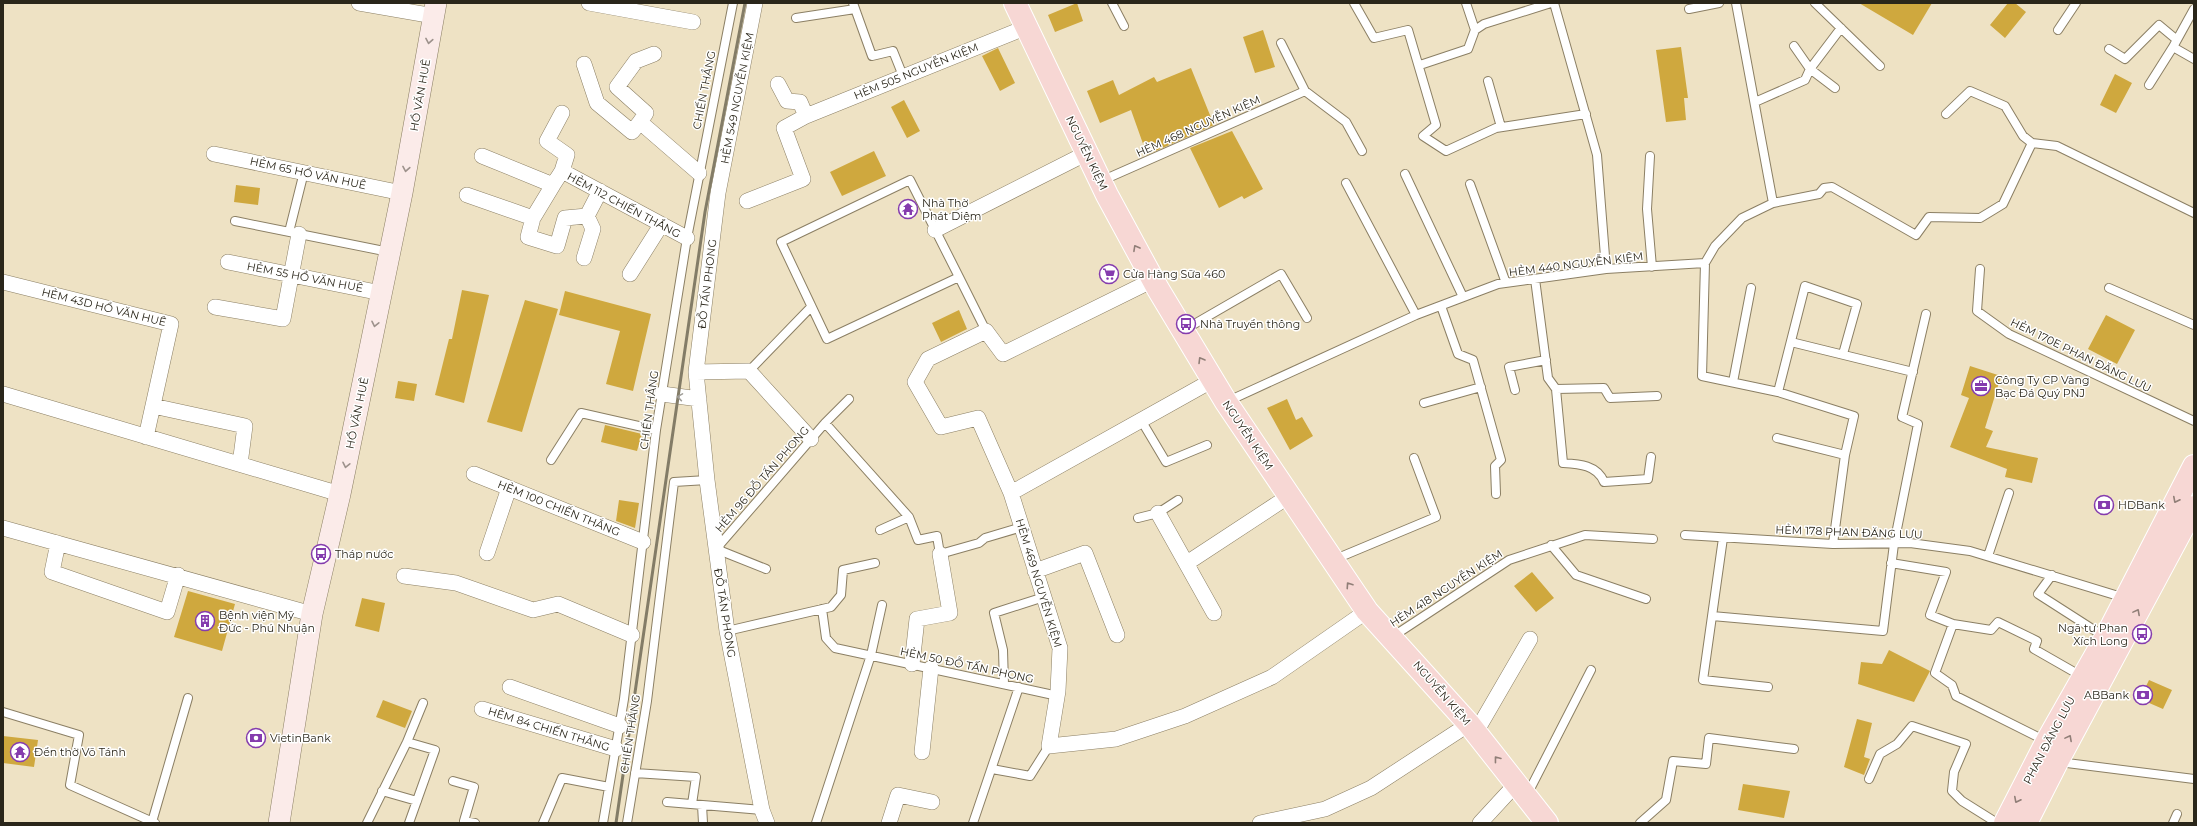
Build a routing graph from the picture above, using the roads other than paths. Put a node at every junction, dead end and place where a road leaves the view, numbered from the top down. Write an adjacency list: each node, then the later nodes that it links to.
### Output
1 (359, 3): 15 (street)
2 (589, 3): 20 (street)
3 (732, 3): 56 (lane, CHIẾN THẮNG)
4 (755, 3): 64 (street, HẺM 549 NGUYỄN KIỆM)
5 (1112, 3): 21 (lane)
6 (1354, 3): 32 (lane)
7 (1466, 3): 23 (lane)
8 (1551, 3): 23 (lane)
9 (1554, 3): 43 (lane)
10 (1719, 3): 16 (lane)
11 (1736, 3): 41 (lane)
12 (1815, 3): 22 (lane)
13 (2076, 3): 24 (lane)
14 (854, 6): 19 (lane); 35 (lane)
15 (435, 9): 63 (main road, HỒ VĂN HUÊ, one-way to 63)
16 (1689, 9)
17 (2194, 9): 26 (lane)
18 (1022, 11): 35 (street, HẺM 505 NGUYỄN KIỆM); 50 (main road, NGUYỄN KIỆM)
19 (796, 18)
20 (693, 22)
21 (1124, 26)
22 (1841, 28): 33 (lane); 34 (lane)
23 (1475, 30): 32 (lane)
24 (2058, 30)
25 (1281, 43): 40 (lane)
26 (2174, 43): 28 (lane); 30 (lane); 38 (lane)
27 (1794, 46): 34 (lane)
28 (2109, 49)
29 (654, 54): 46 (street)
30 (2194, 59)
31 (584, 64): 46 (street)
32 (1420, 65): 47 (lane)
33 (1880, 66)
34 (1810, 69): 39 (lane); 41 (lane)
35 (903, 76): 45 (street, HẺM 505 NGUYỄN KIỆM)
36 (1488, 81): 47 (lane)
37 (778, 84): 45 (street)
38 (2149, 85)
39 (1835, 88)
40 (1305, 91): 49 (lane); 58 (lane, HẺM 468 NGUYỄN KIỆM)
41 (1755, 102): 67 (lane)
42 (562, 114): 54 (street, HẺM 112 CHIẾN THẮNG)
43 (1586, 114): 47 (lane); 81 (lane)
44 (1946, 114): 48 (lane)
45 (806, 116): 66 (street, HẺM 505 NGUYỄN KIỆM)
46 (640, 122): 56 (street)
47 (1501, 127)
48 (2032, 143): 67 (lane); 68 (lane)
49 (1362, 151)
50 (1087, 153): 58 (main road, NGUYỄN KIỆM); 73 (street)
51 (214, 154): 55 (street, HẺM 65 HỒ VĂN HUÊ)
52 (482, 156): 61 (street, HẺM 112 CHIẾN THẮNG)
53 (1650, 156): 80 (lane)
54 (562, 171): 61 (street, HẺM 112 CHIẾN THẮNG); 62 (street, HẺM 112 CHIẾN THẮNG)
55 (304, 172): 63 (street, HẺM 65 HỒ VĂN HUÊ); 74 (lane)
56 (699, 173): 75 (lane, CHIẾN THẮNG)
57 (1405, 174): 93 (lane)
58 (1101, 181): 87 (main road, NGUYỄN KIỆM, one-way to 58)
59 (1346, 184): 98 (lane)
60 (1470, 184): 89 (lane)
61 (553, 185): 70 (street, HẺM 112 CHIẾN THẮNG)
62 (600, 191): 69 (street); 72 (street, HẺM 112 CHIẾN THẮNG)
63 (402, 193): 76 (main road, HỒ VĂN HUÊ)
64 (718, 193): 107 (street, ĐỖ TẤN PHONG)
65 (467, 195): 70 (street)
66 (747, 200)
67 (1773, 203): 79 (lane)
68 (2194, 213)
69 (587, 216): 70 (street, HẺM 112 CHIẾN THẮNG); 77 (street)
70 (533, 218)
71 (235, 221): 74 (lane)
72 (661, 225): 75 (street, HẺM 112 CHIẾN THẮNG); 83 (street)
73 (935, 230): 85 (lane); 96 (lane)
74 (294, 233): 76 (lane); 84 (street)
75 (687, 238): 116 (lane, CHIẾN THẮNG)
76 (390, 252): 92 (main road, HỒ VĂN HUÊ)
77 (584, 258)
78 (228, 262): 84 (street, HẺM 55 HỒ VĂN HUÊ)
79 (1705, 263): 80 (lane, HẺM 440 NGUYỄN KIỆM); 110 (lane)
80 (1652, 266): 81 (lane, HẺM 440 NGUYỄN KIỆM)
81 (1606, 269): 86 (lane, HẺM 440 NGUYỄN KIỆM)
82 (1980, 269): 124 (lane, HẺM 170E PHAN ĐĂNG LƯU)
83 (630, 274)
84 (292, 275): 92 (street, HẺM 55 HỒ VĂN HUÊ); 95 (street)
85 (959, 278): 96 (lane); 101 (lane)
86 (1536, 279): 89 (lane, HẺM 440 NGUYỄN KIỆM); 105 (lane)
87 (1153, 280): 101 (street); 102 (main road, NGUYỄN KIỆM)
88 (3, 282): 122 (street, HẺM 43D HỒ VĂN HUÊ)
89 (1506, 283): 93 (lane, HẺM 440 NGUYỄN KIỆM)
90 (1751, 288): 110 (lane)
91 (2109, 288): 100 (lane)
92 (382, 293): 142 (main road, HỒ VĂN HUÊ, one-way to 142)
93 (1463, 297): 94 (lane, HẺM 440 NGUYỄN KIỆM)
94 (1441, 306): 98 (lane, HẺM 440 NGUYỄN KIỆM); 111 (lane)
95 (215, 307)
96 (811, 307): 106 (lane)
97 (1926, 314): 108 (lane)
98 (1416, 315): 120 (lane, HẺM 440 NGUYỄN KIỆM)
99 (1307, 318): 102 (lane)
100 (2194, 325)
101 (986, 330): 140 (street, HẺM 469 NGUYỄN KIỆM)
102 (1183, 330): 109 (main road, NGUYỄN KIỆM, one-way to 102)
103 (1791, 342): 104 (lane); 104 (lane); 114 (lane)
104 (1843, 354): 108 (lane)
105 (1546, 360): 112 (lane); 113 (lane)
106 (749, 371): 107 (street); 129 (street)
107 (696, 372): 118 (street, ĐỖ TẤN PHONG)
108 (1912, 372): 159 (lane)
109 (1213, 380): 120 (main road, NGUYỄN KIỆM); 123 (street)
110 (1733, 382): 114 (lane)
111 (1481, 387): 121 (lane); 143 (lane)
112 (1556, 389): 117 (lane); 133 (lane)
113 (1515, 390)
114 (1778, 392): 131 (lane)
115 (3, 394): 127 (street)
116 (662, 394): 118 (street, one-way to 116); 126 (lane, CHIẾN THẮNG)
117 (1657, 396)
118 (699, 399): 138 (street, ĐỖ TẤN PHONG)
119 (849, 399): 125 (lane, HẺM 96 ĐỖ TẤN PHONG)
120 (1226, 402): 144 (main road, NGUYỄN KIỆM)
121 (1424, 403)
122 (153, 406): 127 (street, HẺM 43D HỒ VĂN HUÊ); 135 (street)
123 (1141, 420): 130 (lane); 140 (street)
124 (2194, 421)
125 (825, 423): 129 (lane, HẺM 96 ĐỖ TẤN PHONG); 148 (lane, HẺM 96 ĐỖ TẤN PHONG)
126 (656, 430): 134 (lane); 156 (lane, CHIẾN THẮNG)
127 (146, 437): 135 (street)
128 (1777, 438): 131 (lane)
129 (811, 440): 161 (lane, HẺM 96 ĐỖ TẤN PHONG)
130 (1207, 445)
131 (1845, 455): 158 (lane)
132 (1414, 458): 165 (lane)
133 (1651, 458)
134 (551, 460)
135 (240, 464): 142 (street)
136 (2194, 466): 175 (main road, PHAN ĐĂNG LƯU, one-way to 175)
137 (474, 474): 139 (street, HẺM 100 CHIẾN THẮNG)
138 (706, 480): 161 (street, ĐỖ TẤN PHONG); 214 (lane, CHIẾN THẮNG)
139 (509, 488): 156 (street, HẺM 100 CHIẾN THẮNG); 162 (street)
140 (1011, 493): 150 (street, HẺM 469 NGUYỄN KIỆM)
141 (2009, 493): 164 (lane)
142 (340, 494): 181 (main road, HỒ VĂN HUÊ)
143 (1496, 494)
144 (1289, 496): 165 (main road, NGUYỄN KIỆM); 168 (street)
145 (1178, 500): 146 (lane)
146 (1158, 513): 149 (lane); 168 (street)
147 (2192, 514): 212 (main road, PHAN ĐĂNG LƯU, one-way to 147)
148 (909, 517): 152 (lane); 163 (lane, HẺM 96 ĐỖ TẤN PHONG)
149 (1138, 518)
150 (1022, 527): 163 (lane); 170 (street, HẺM 469 NGUYỄN KIỆM)
151 (3, 528): 157 (street)
152 (880, 530)
153 (1685, 535): 154 (lane, HẺM 178 PHAN ĐĂNG LƯU)
154 (1724, 538): 158 (lane, HẺM 178 PHAN ĐĂNG LƯU); 182 (lane)
155 (1653, 539): 160 (lane, HẺM 418 NGUYỄN KIỆM)
156 (643, 542): 185 (lane, CHIẾN THẮNG)
157 (58, 543): 171 (street); 171 (street)
158 (1833, 544): 159 (lane, HẺM 178 PHAN ĐĂNG LƯU)
159 (1894, 544): 164 (lane, HẺM 178 PHAN ĐĂNG LƯU); 166 (lane)
160 (1551, 545): 176 (lane); 187 (lane, HẺM 418 NGUYỄN KIỆM)
161 (716, 549): 169 (lane); 184 (street, ĐỖ TẤN PHONG)
162 (487, 554)
163 (940, 554): 191 (street)
164 (1988, 556): 172 (lane, HẺM 178 PHAN ĐĂNG LƯU)
165 (1332, 560): 179 (main road, NGUYỄN KIỆM, one-way to 165)
166 (1891, 563): 182 (lane); 183 (lane)
167 (875, 564): 178 (lane)
168 (1187, 564): 180 (street)
169 (766, 569)
170 (1035, 571): 174 (street, HẺM 469 NGUYỄN KIỆM); 186 (street)
171 (178, 575): 181 (street)
172 (2052, 575): 175 (lane, HẺM 178 PHAN ĐĂNG LƯU); 188 (lane)
173 (404, 576): 185 (street)
174 (1044, 597): 195 (lane); 199 (street, HẺM 469 NGUYỄN KIỆM)
175 (2126, 598): 188 (main road, PHAN ĐĂNG LƯU)
176 (1646, 599)
177 (882, 605): 190 (lane)
178 (822, 609): 184 (lane); 190 (lane, HẺM 50 ĐỖ TẤN PHONG)
179 (1367, 611): 187 (main road, NGUYỄN KIỆM); 208 (street)
180 (1214, 613)
181 (312, 614): 230 (main road, HỒ VĂN HUÊ)
182 (1712, 616): 198 (lane)
183 (1953, 624): 194 (lane); 206 (lane)
184 (727, 631): 227 (street, ĐỖ TẤN PHONG)
185 (632, 635): 204 (lane, CHIẾN THẮNG)
186 (1117, 635)
187 (1392, 637): 205 (main road, NGUYỄN KIỆM)
188 (2106, 637): 194 (main road, PHAN ĐĂNG LƯU)
189 (1530, 639): 205 (street)
190 (871, 656): 191 (lane, HẺM 50 ĐỖ TẤN PHONG); 238 (lane)
191 (912, 664): 192 (lane, HẺM 50 ĐỖ TẤN PHONG)
192 (931, 668): 195 (lane, HẺM 50 ĐỖ TẤN PHONG); 211 (street)
193 (1591, 670): 219 (lane)
194 (2084, 678): 206 (main road, PHAN ĐĂNG LƯU)
195 (1004, 684): 197 (lane, HẺM 50 ĐỖ TẤN PHONG)
196 (510, 687): 204 (street)
197 (1019, 687): 199 (lane, HẺM 50 ĐỖ TẤN PHONG); 213 (lane)
198 (1768, 687)
199 (1058, 696): 208 (street, HẺM 469 NGUYỄN KIỆM)
200 (188, 698): 229 (lane)
201 (423, 703): 207 (lane)
202 (482, 709): 209 (street, HẺM 84 CHIẾN THẮNG)
203 (3, 712): 229 (lane)
204 (620, 726): 209 (lane, CHIẾN THẮNG)
205 (1472, 728): 219 (main road, NGUYỄN KIỆM, one-way to 205); 241 (street)
206 (2047, 741): 246 (main road, PHAN ĐĂNG LƯU, one-way to 246)
207 (406, 742): 220 (lane); 221 (lane)
208 (1049, 746): 213 (lane)
209 (616, 749): 218 (lane, CHIẾN THẮNG)
210 (1794, 749): 244 (lane)
211 (922, 752)
212 (2057, 762): 216 (lane); 247 (main road, PHAN ĐĂNG LƯU)
213 (992, 768): 240 (lane)
214 (635, 772): 224 (lane); 236 (lane, CHIẾN THẮNG)
215 (1869, 779): 245 (lane)
216 (2194, 779)
217 (453, 781): 228 (lane)
218 (609, 787): 234 (lane); 235 (lane, CHIẾN THẮNG)
219 (1521, 790): 242 (street); 243 (main road, NGUYỄN KIỆM)
220 (382, 791): 221 (lane); 231 (lane)
221 (417, 801): 232 (lane)
222 (667, 802): 224 (lane)
223 (932, 802): 239 (street)
224 (692, 804): 225 (lane)
225 (702, 805): 227 (lane); 237 (lane)
226 (2177, 814): 248 (lane)
227 (765, 816)
228 (463, 822): 233 (lane)
229 (154, 823)
230 (279, 823)
231 (368, 823)
232 (409, 823)
233 (475, 823)
234 (543, 823)
235 (603, 823)
236 (627, 823)
237 (703, 823)
238 (816, 823)
239 (889, 823)
240 (973, 823)
241 (1260, 823)
242 (1480, 823)
243 (1546, 823)
244 (1640, 823)
245 (1997, 823)
246 (2005, 823)
247 (2026, 823)
248 (2173, 823)

